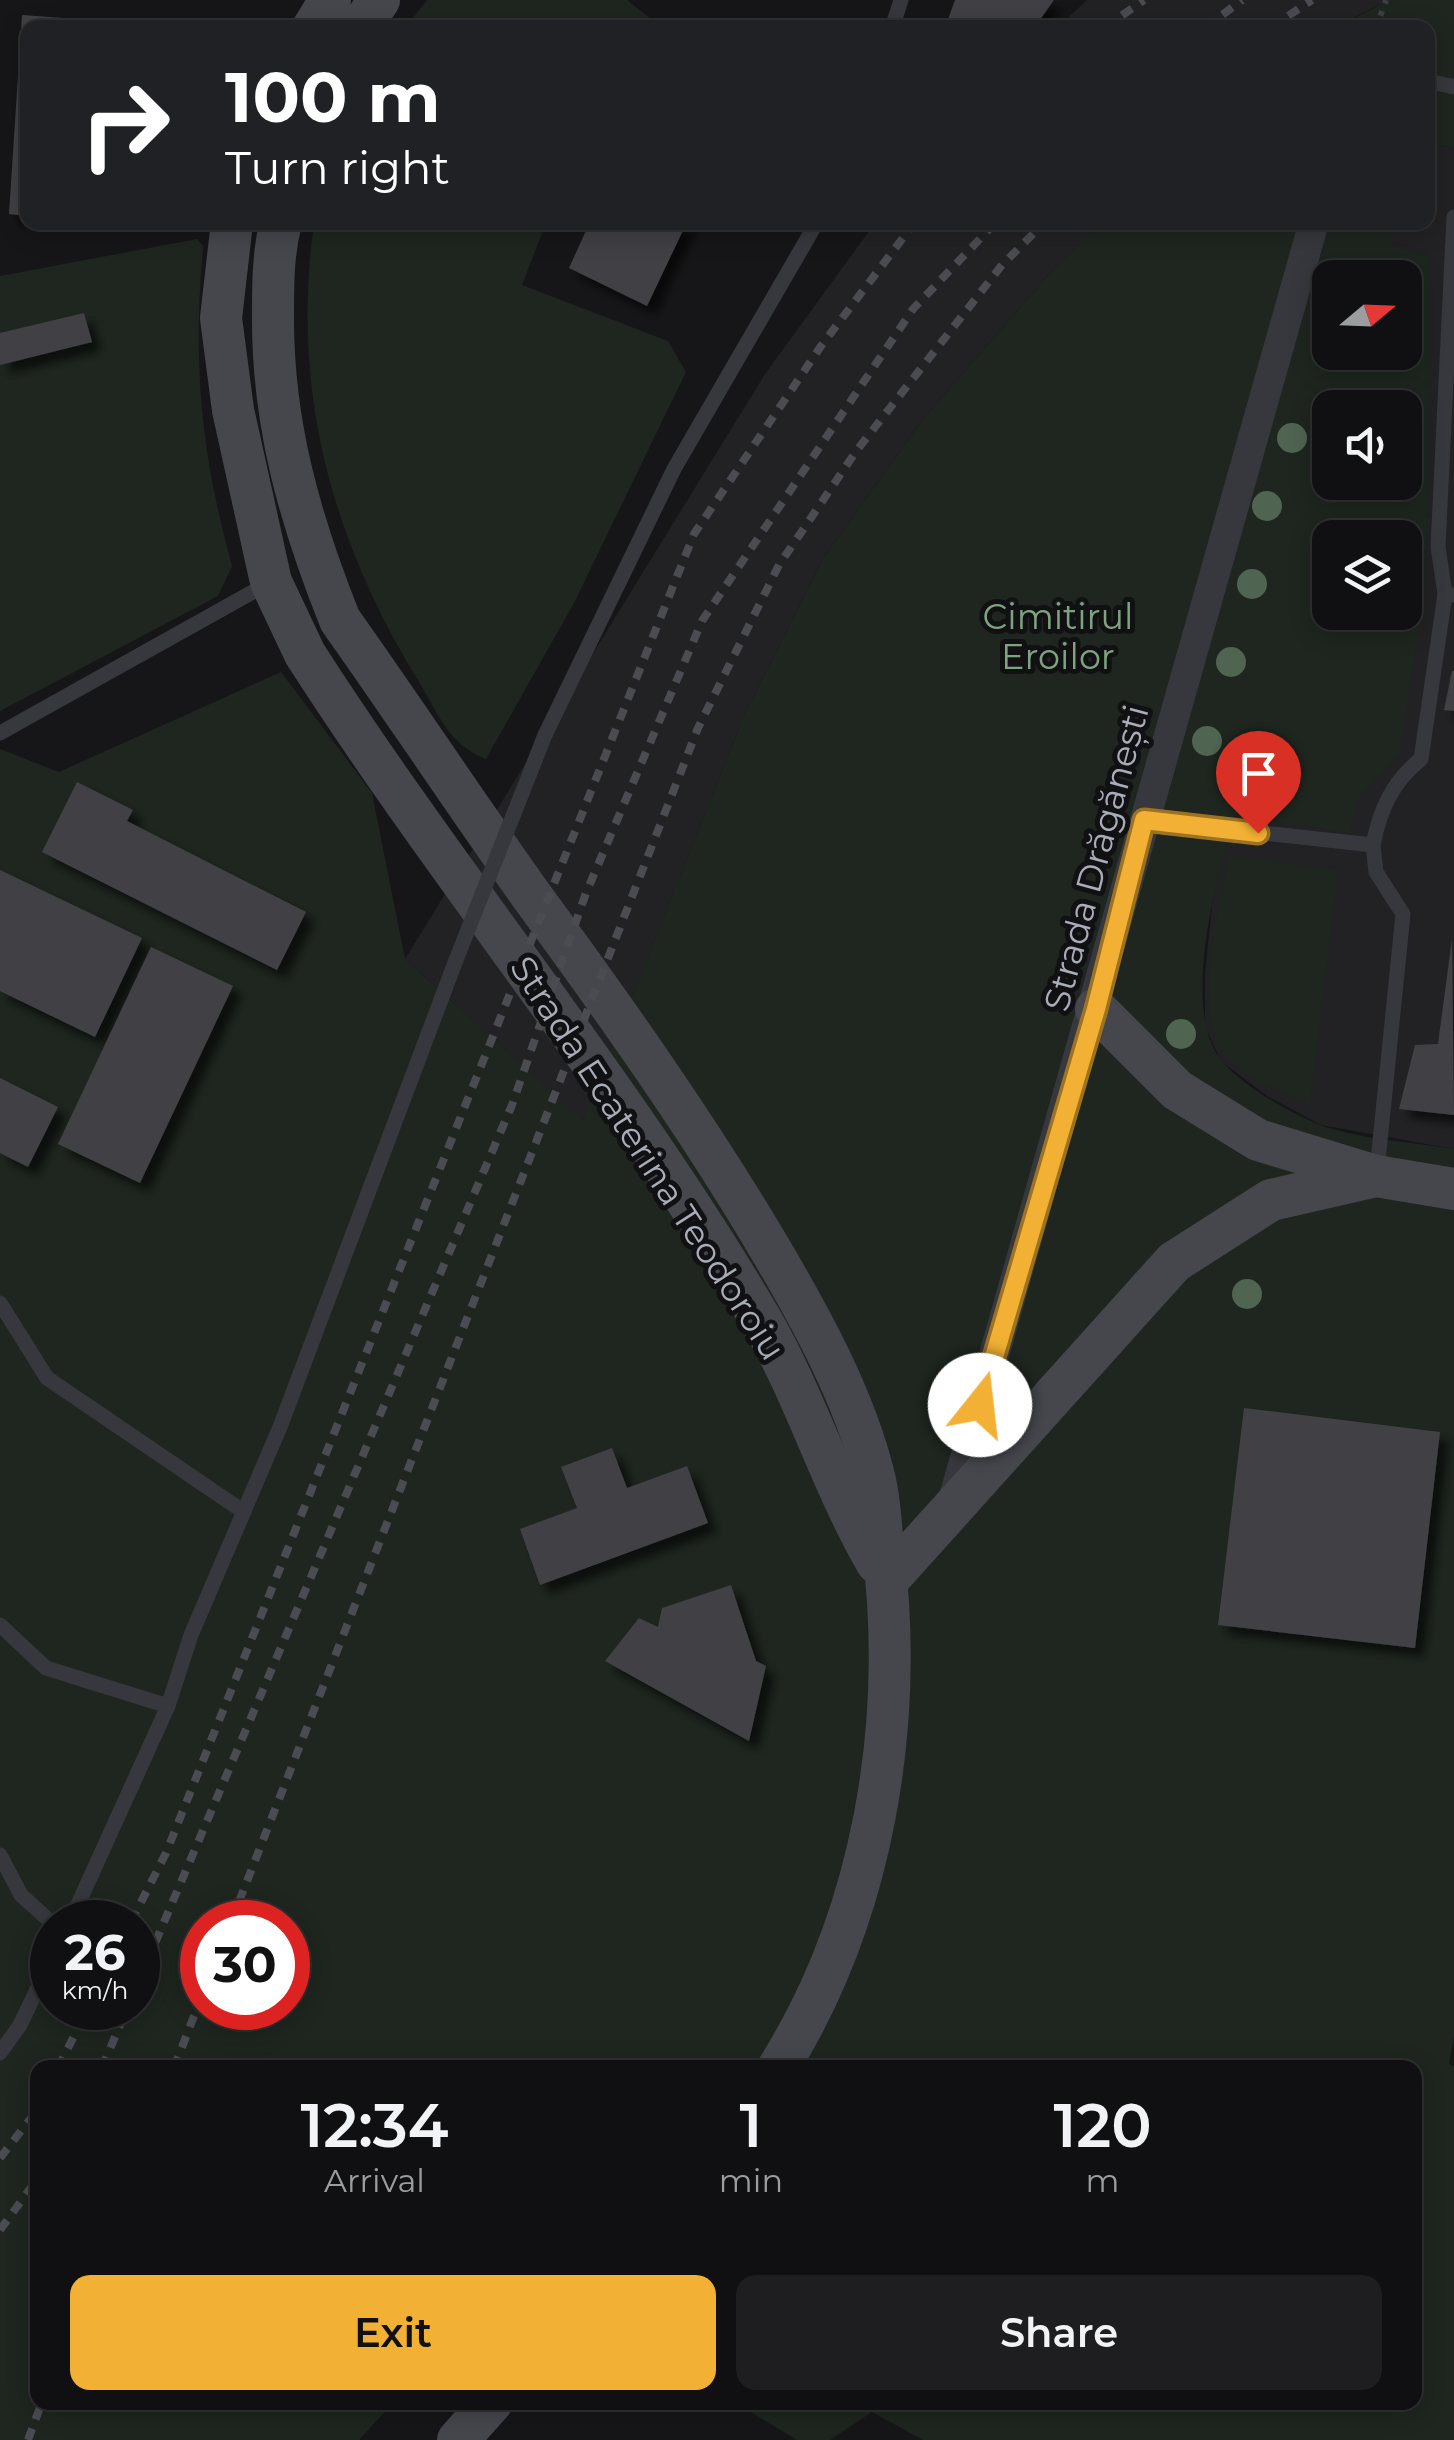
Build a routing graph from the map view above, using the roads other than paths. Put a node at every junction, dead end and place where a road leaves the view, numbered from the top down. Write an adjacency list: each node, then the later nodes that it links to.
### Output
1 (1454, 217): 7 (lane)
2 (231, 230): 6 (main road, Strada Ecaterina Teodoroiu)
3 (280, 230): 17 (main road, Strada Ecaterina Teodoroiu)
4 (811, 230): 15 (lane, bridge)
5 (1312, 230): 9 (street, Strada Drăgănești)
6 (271, 582): 8 (lane); 17 (main road, Strada Ecaterina Teodoroiu)
7 (1450, 595): 10 (lane)
8 (0, 733)
9 (1144, 820): 10 (lane); 11 (street, Strada Drăgănești)
10 (1372, 845): 12 (lane)
11 (1096, 1009): 12 (main road); 16 (street, Strada Drăgănești)
12 (1376, 1176): 13 (main road); 16 (main road)
13 (1454, 1189)
14 (0, 1304): 15 (lane)
15 (244, 1512): 19 (lane)
16 (949, 1513): 17 (main road)
17 (887, 1581): 25 (main road)
18 (0, 1624): 19 (lane)
19 (168, 1706): 21 (lane)
20 (0, 1855): 22 (lane)
21 (80, 1900)
22 (30, 1903)
23 (30, 1997): 24 (lane)
24 (2, 2046)
25 (782, 2060)
26 (485, 2410): 27 (main road)
27 (458, 2440)

